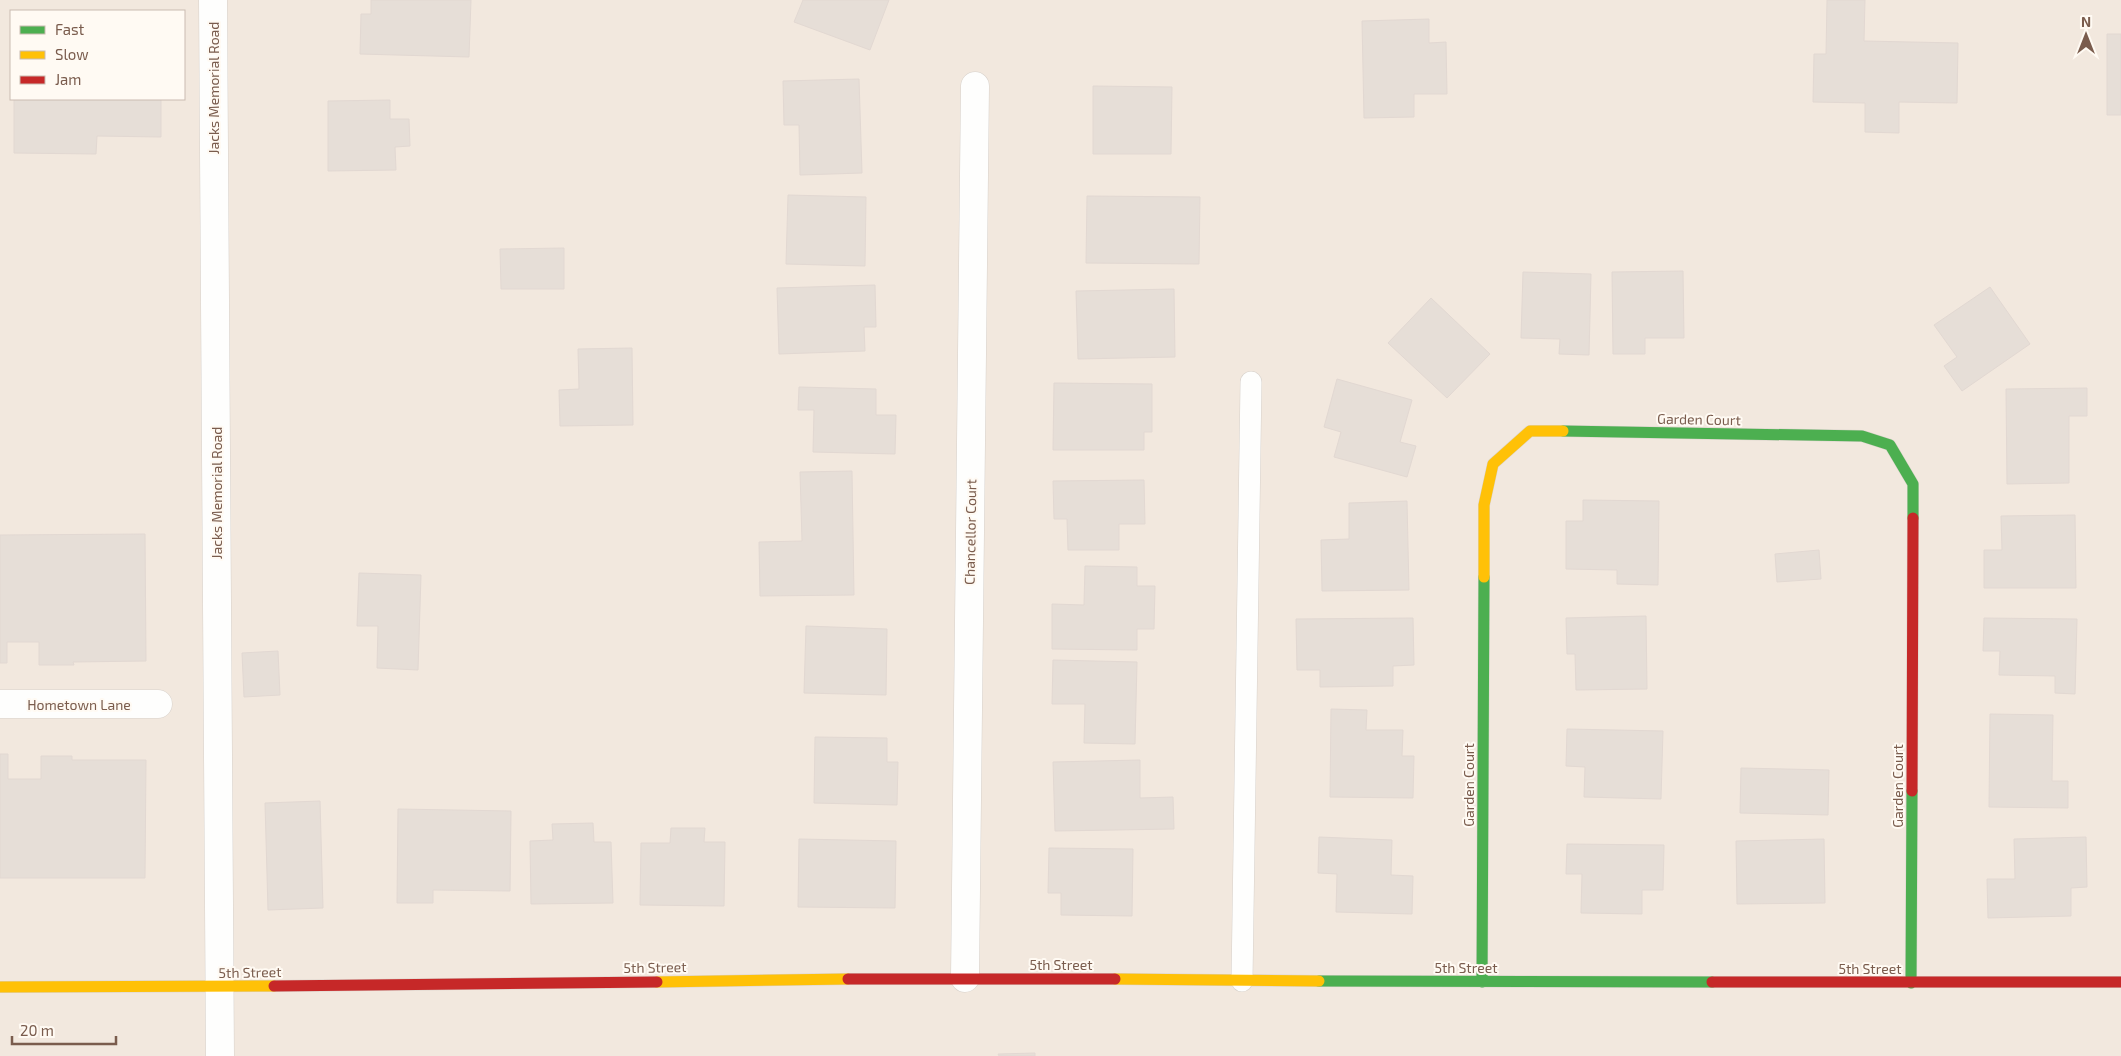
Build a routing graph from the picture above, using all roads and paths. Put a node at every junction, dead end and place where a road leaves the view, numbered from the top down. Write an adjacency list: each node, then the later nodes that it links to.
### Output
1 (213, 0): 12 (street, Jacks Memorial Road)
2 (975, 86): 6 (street, Chancellor Court)
3 (1251, 382): 7 (lane)
4 (0, 704): 5 (street, Hometown Lane)
5 (158, 704)
6 (965, 978): 7 (street, 5th Street); 12 (street, 5th Street)
7 (1242, 981): 8 (street, 5th Street)
8 (1482, 982): 10 (street, 5th Street); 10 (street, Garden Court)
9 (2121, 982): 10 (street, 5th Street)
10 (1911, 983)
11 (0, 987): 12 (street, 5th Street)
12 (219, 987): 13 (street, Jacks Memorial Road)
13 (220, 1056)

